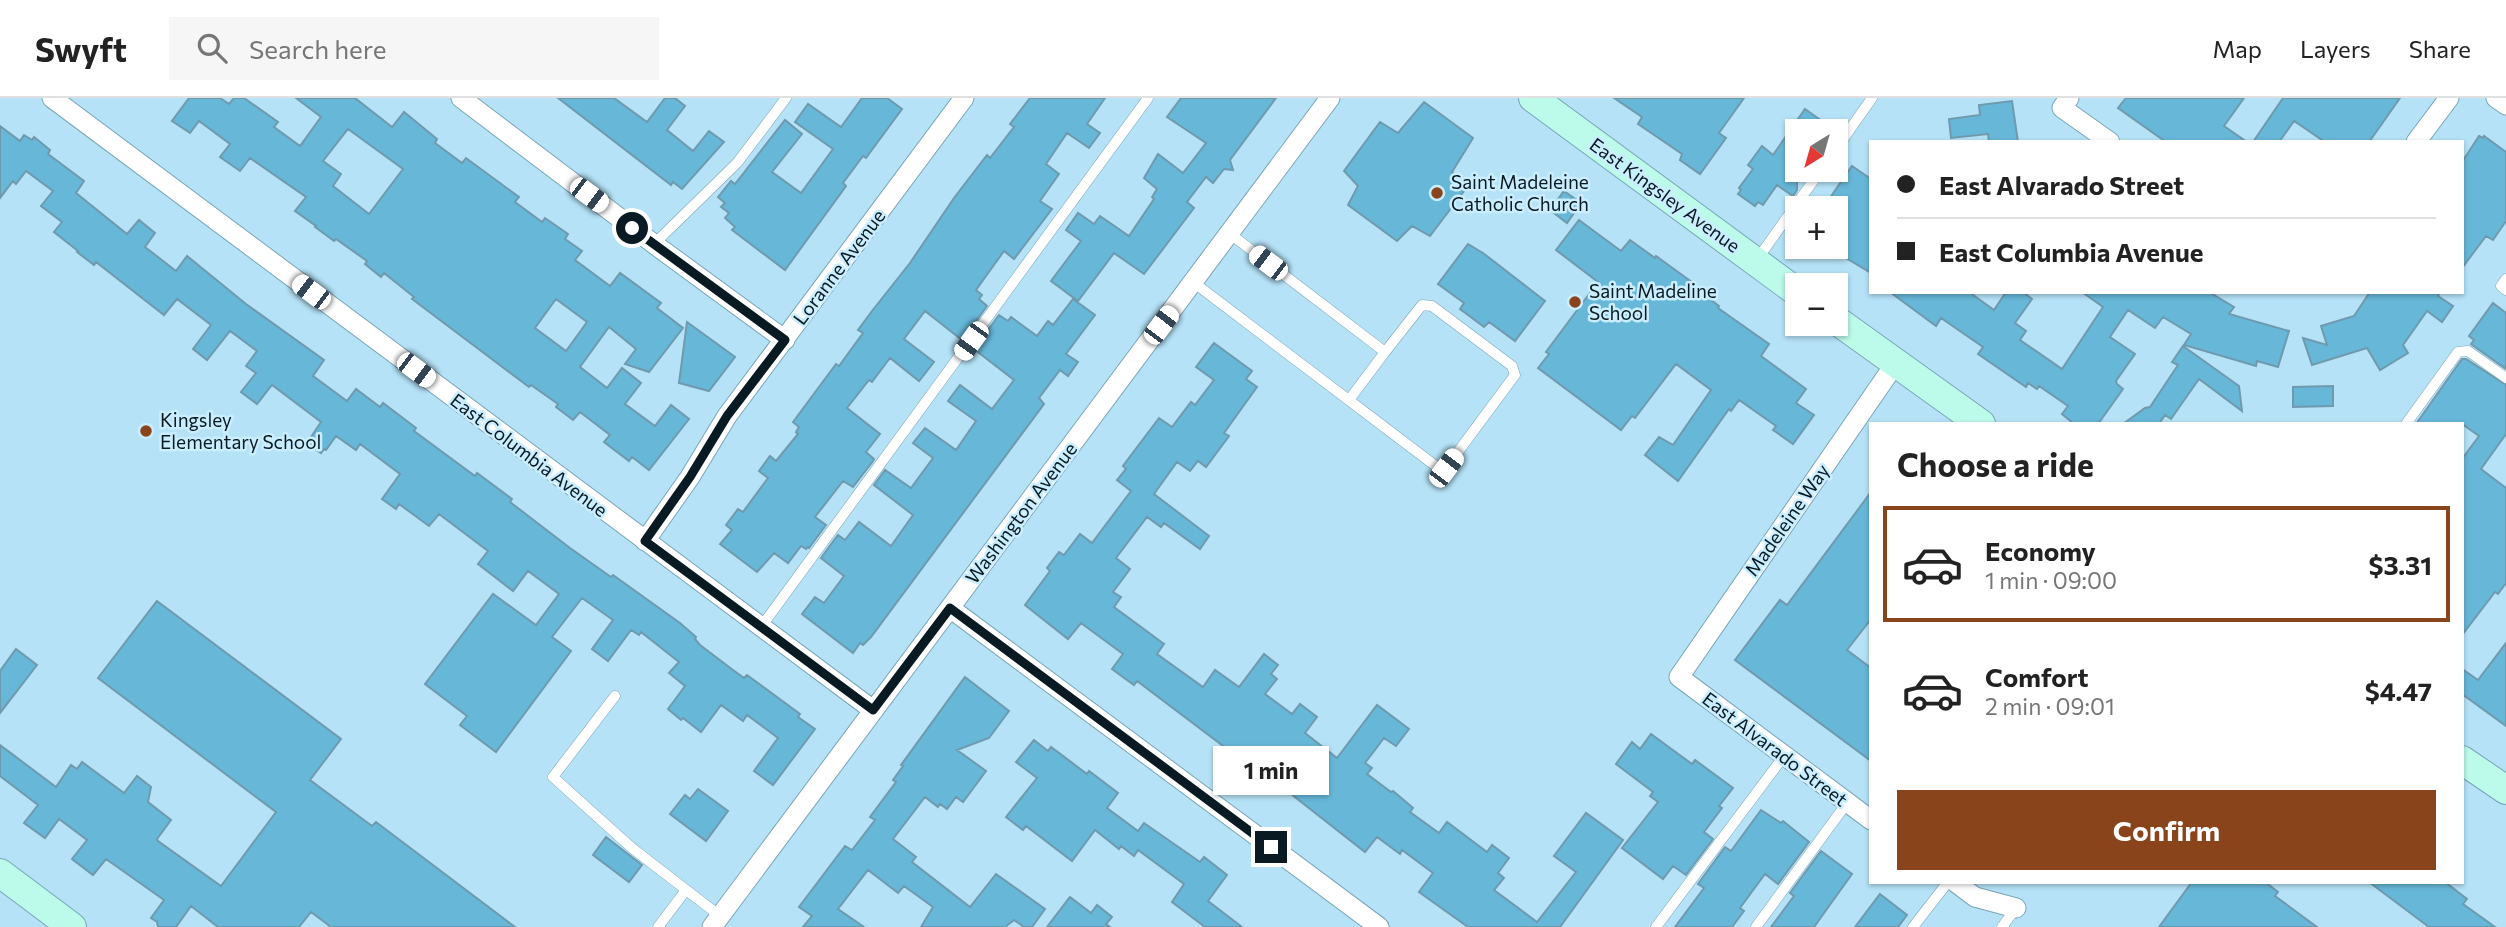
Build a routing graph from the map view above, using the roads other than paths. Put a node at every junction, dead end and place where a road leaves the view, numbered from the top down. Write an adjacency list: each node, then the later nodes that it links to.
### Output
1 (51, 98): 32 (street, East Columbia Avenue)
2 (461, 98): 18 (street)
3 (786, 98): 18 (lane)
4 (964, 98): 25 (street, Loranne Avenue)
5 (1148, 98): 34 (lane)
6 (1330, 98): 17 (street, Washington Avenue)
7 (1533, 98): 19 (street, East Kingsley Avenue)
8 (1872, 98): 13 (lane)
9 (2449, 98): 15 (street)
10 (2496, 98): 12 (street)
11 (2065, 103): 14 (street)
12 (2506, 105)
13 (1848, 132)
14 (2108, 140)
15 (2418, 140)
16 (1812, 182): 19 (lane)
17 (1229, 233): 21 (street, Washington Avenue); 26 (lane)
18 (654, 244): 25 (street)
19 (1756, 261): 22 (street, East Kingsley Avenue)
20 (2506, 279): 23 (lane)
21 (1193, 282): 29 (lane); 33 (street, Washington Avenue)
22 (1785, 283)
23 (2506, 290)
24 (1848, 329): 27 (street)
25 (785, 340): 32 (street, Loranne Avenue)
26 (1385, 352): 29 (lane); 29 (lane)
27 (1895, 363): 30 (street); 35 (street, Madeleine Way)
28 (2506, 378): 31 (lane)
29 (1349, 400)
30 (1978, 422)
31 (2407, 422)
32 (645, 541): 34 (street, East Columbia Avenue)
33 (950, 608): 37 (street, Washington Avenue); 51 (street)
34 (761, 627): 37 (street, East Columbia Avenue)
35 (1678, 677): 38 (street, East Alvarado Street)
36 (615, 696): 46 (lane)
37 (873, 710): 48 (street, Washington Avenue)
38 (1784, 756): 41 (street, East Alvarado Street); 52 (lane)
39 (2464, 761): 40 (street)
40 (2506, 790)
41 (1847, 803): 42 (street, East Alvarado Street); 53 (lane)
42 (1869, 819)
43 (0, 873): 49 (street)
44 (1946, 884): 54 (lane)
45 (1958, 884): 47 (street)
46 (686, 890): 48 (lane); 50 (lane)
47 (2016, 908): 55 (lane)
48 (716, 922)
49 (72, 927)
50 (658, 927)
51 (1378, 927)
52 (1656, 927)
53 (1756, 927)
54 (1913, 927)
55 (2003, 927)

